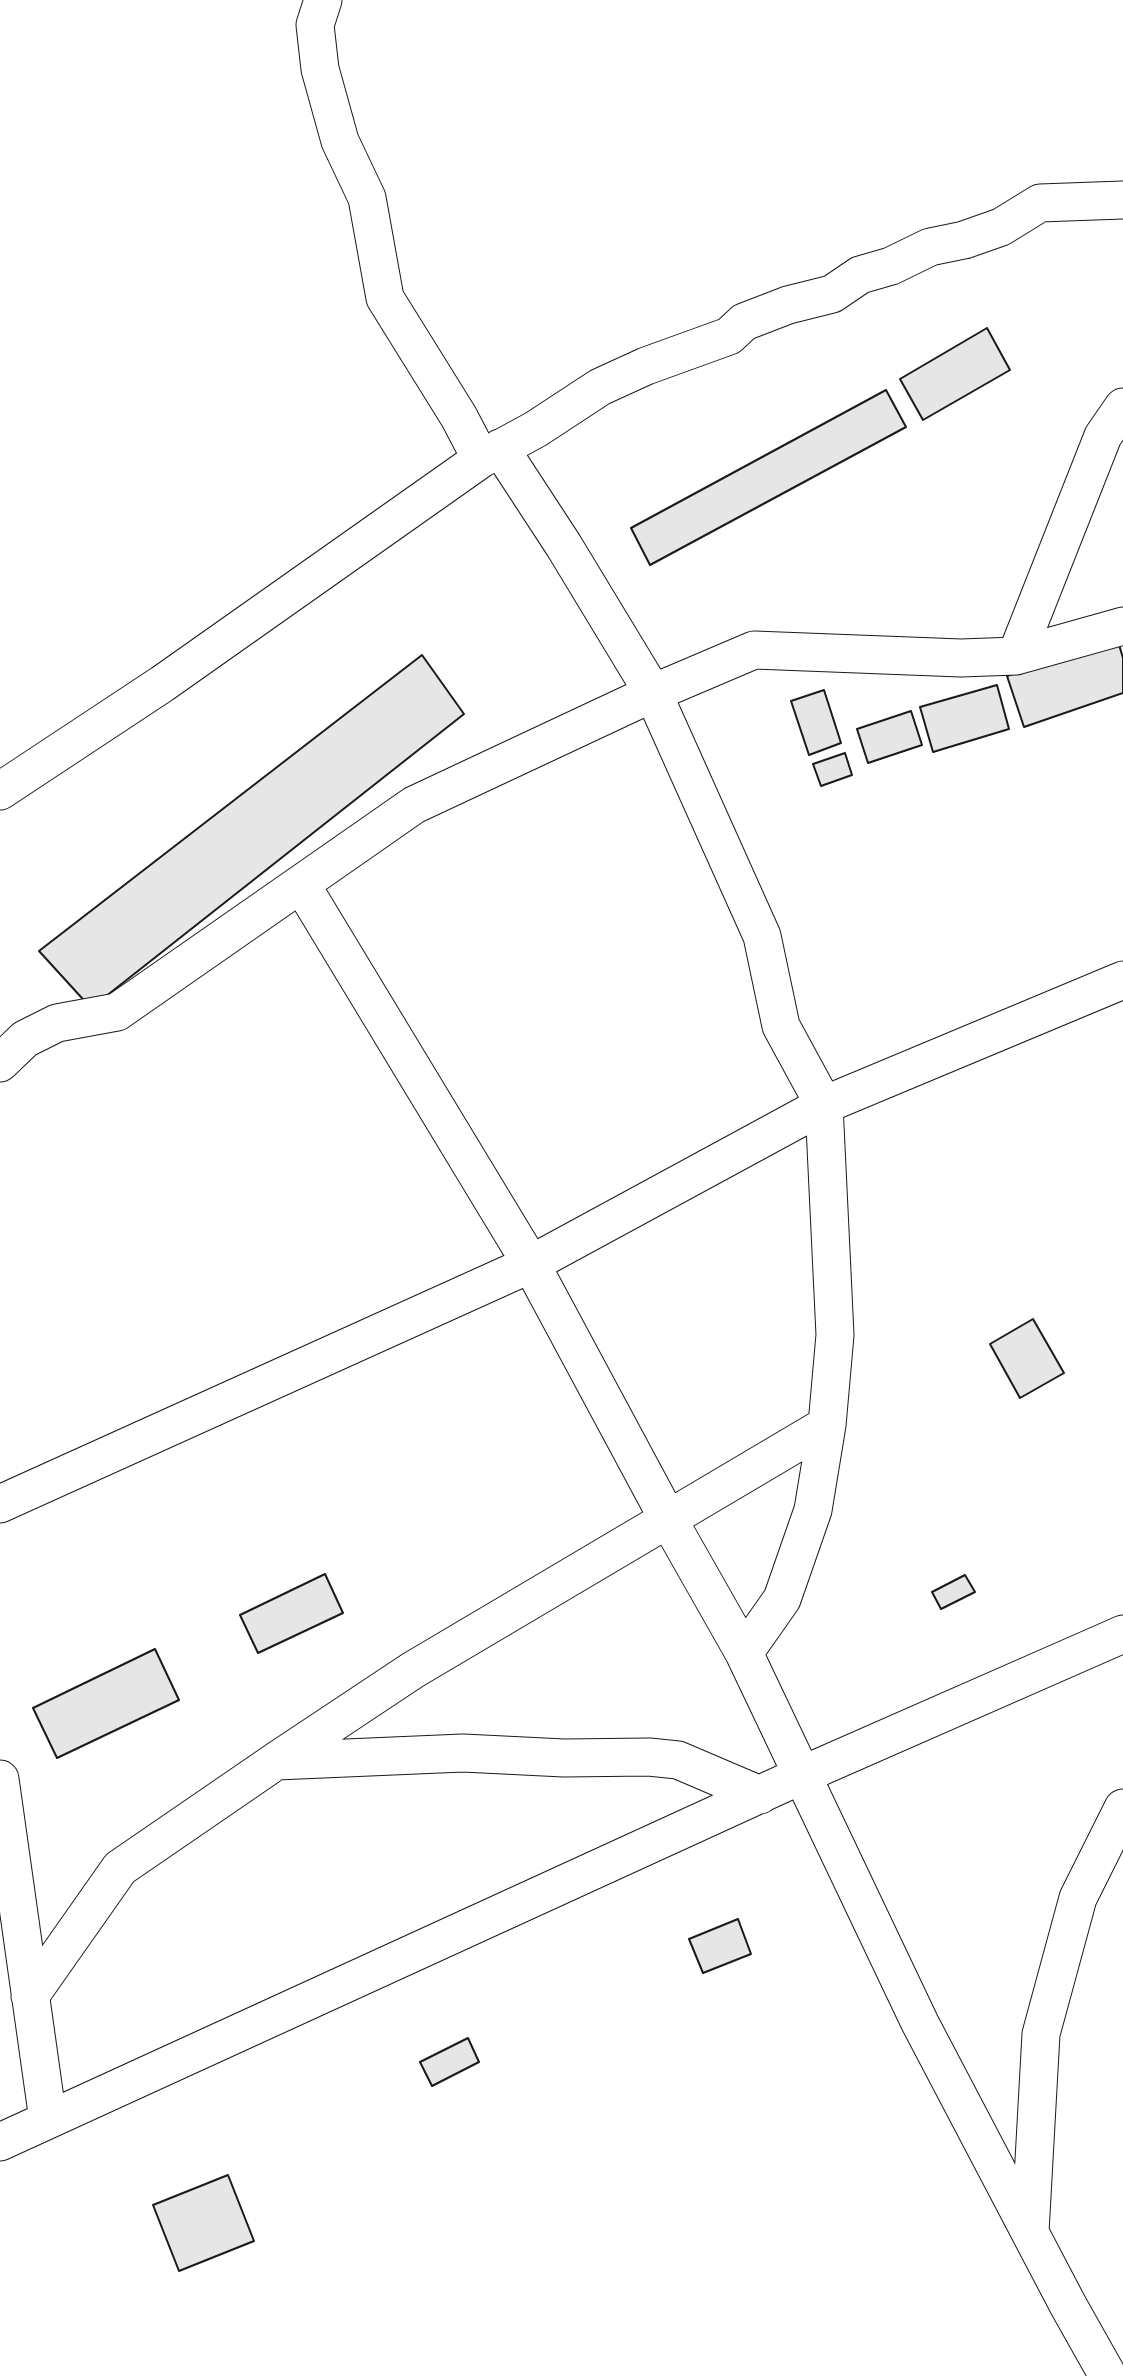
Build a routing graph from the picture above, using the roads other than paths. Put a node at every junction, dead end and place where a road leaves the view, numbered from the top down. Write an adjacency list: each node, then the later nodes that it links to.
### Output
1 (323, 0): 4 (street)
2 (1123, 200): 4 (street)
3 (1123, 407): 6 (street)
4 (491, 454): 7 (street); 8 (street)
5 (1123, 626): 6 (street)
6 (1016, 656): 7 (street)
7 (653, 693): 9 (street); 12 (street)
8 (0, 791)
9 (301, 884): 11 (street); 13 (street)
10 (1123, 980): 12 (street)
11 (0, 1063)
12 (824, 1105): 13 (street); 14 (street)
13 (531, 1264): 15 (street); 16 (street)
14 (827, 1425): 16 (street); 18 (street)
15 (0, 1504)
16 (668, 1519): 18 (street); 19 (street)
17 (1123, 1634): 20 (street)
18 (744, 1653): 20 (street)
19 (276, 1761): 22 (street); 24 (street)
20 (802, 1776): 22 (street); 27 (street)
21 (0, 1779): 24 (street)
22 (760, 1795): 25 (street)
23 (1123, 1808): 27 (street)
24 (30, 1996): 25 (street)
25 (48, 2120): 26 (street)
26 (0, 2142)
27 (1030, 2233): 28 (street)
28 (1108, 2376)

